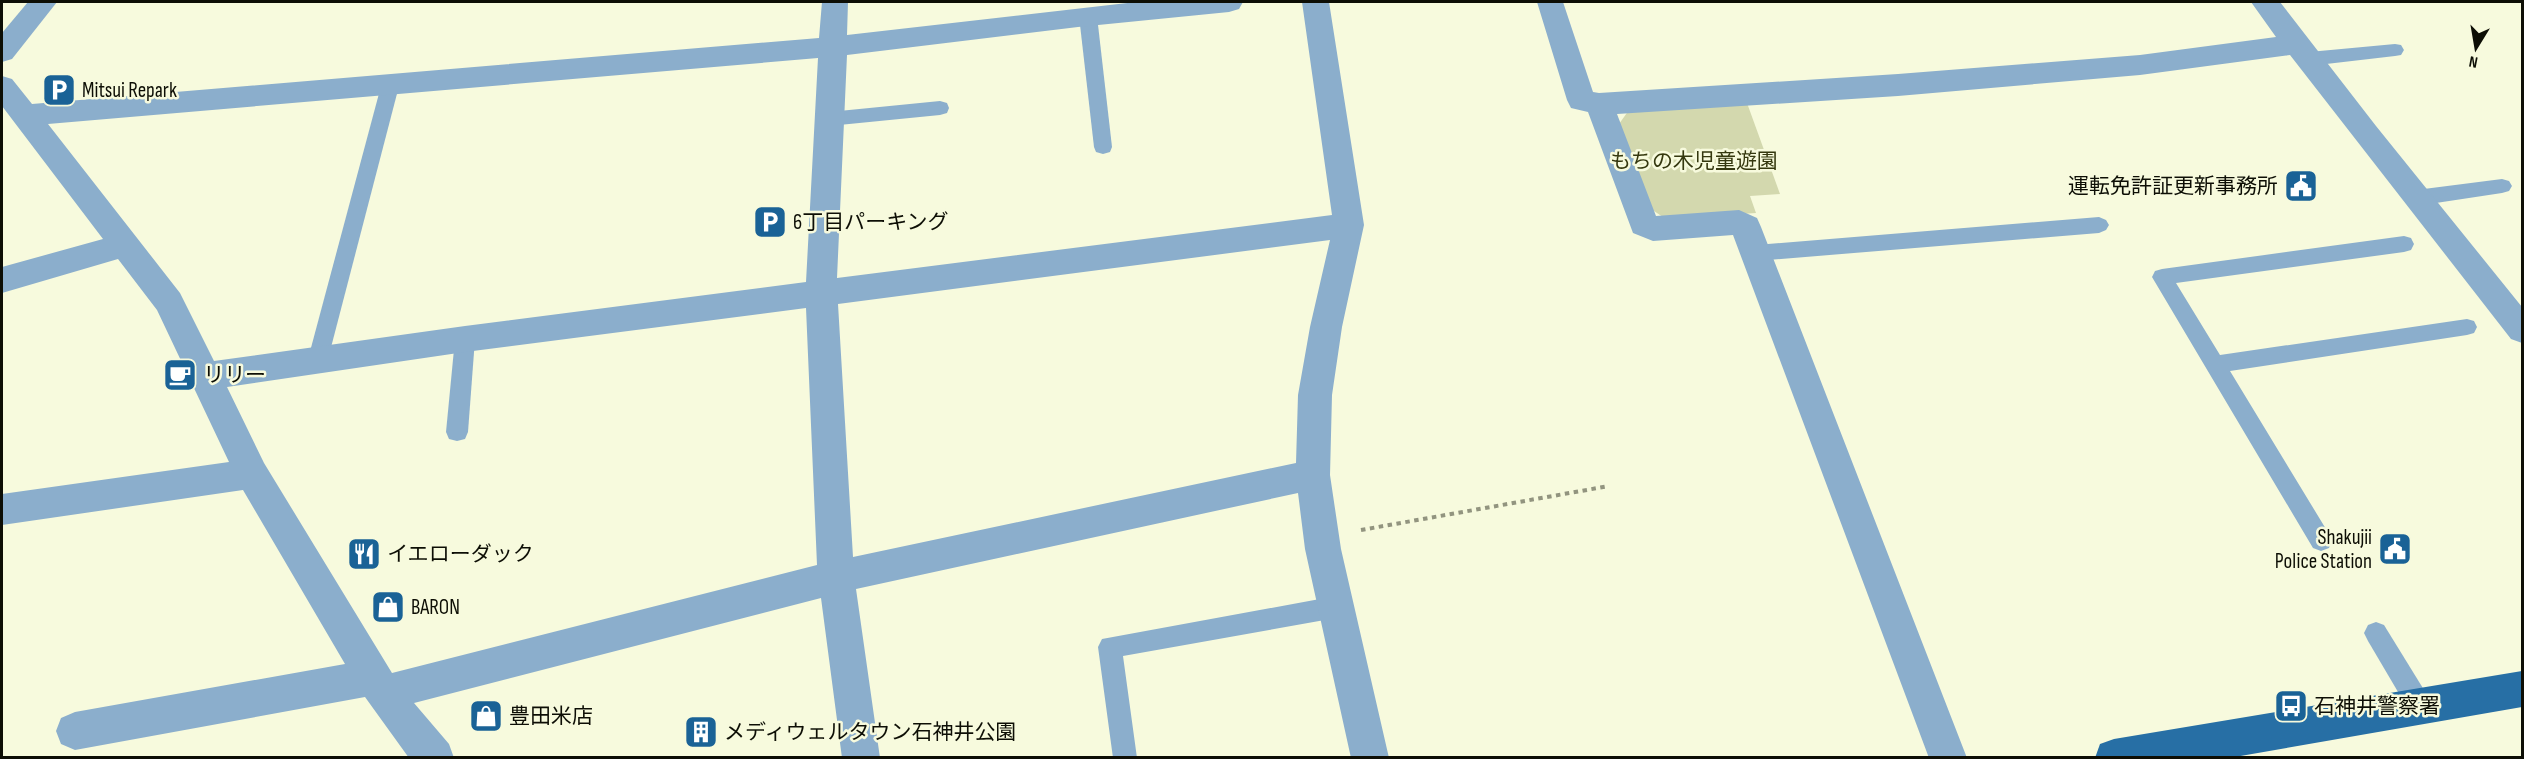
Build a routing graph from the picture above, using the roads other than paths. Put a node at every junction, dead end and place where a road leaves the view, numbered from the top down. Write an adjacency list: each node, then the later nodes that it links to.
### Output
1 (43, 2): 11 (street)
2 (835, 2): 8 (street)
3 (1229, 2): 7 (street)
4 (1316, 2): 21 (street)
5 (1550, 2): 14 (street)
6 (2265, 2): 10 (street)
7 (1081, 11): 8 (street); 18 (lane)
8 (833, 47): 13 (street); 17 (street)
9 (2395, 50): 10 (lane)
10 (2304, 51): 14 (street); 20 (street)
11 (2, 52)
12 (2, 86): 16 (street)
13 (390, 86): 16 (street); 31 (lane)
14 (1599, 104): 25 (street)
15 (940, 108): 17 (lane)
16 (26, 115): 23 (street)
17 (829, 119): 27 (street)
18 (1103, 147)
19 (2502, 186): 20 (lane)
20 (2416, 198): 29 (street)
21 (1349, 225): 27 (street); 36 (street)
22 (2099, 225): 25 (lane)
23 (124, 244): 26 (street); 33 (street)
24 (2404, 244): 32 (lane)
25 (1756, 253): 50 (street)
26 (2, 280)
27 (821, 293): 30 (street); 39 (street)
28 (2467, 327): 32 (lane)
29 (2523, 330)
30 (465, 339): 31 (street); 34 (lane)
31 (318, 359): 33 (street)
32 (2214, 365): 38 (lane)
33 (206, 376): 35 (street)
34 (458, 432)
35 (252, 474): 37 (street); 42 (street)
36 (1313, 475): 39 (street); 40 (street)
37 (2, 510)
38 (2321, 541)
39 (836, 577): 42 (street); 47 (street)
40 (1336, 607): 48 (lane); 49 (street)
41 (2376, 633): 44 (lane)
42 (378, 685): 45 (street); 46 (street)
43 (2523, 689): 44 (main road)
44 (2420, 706): 51 (main road)
45 (75, 731)
46 (435, 758)
47 (861, 758)
48 (1125, 758)
49 (1370, 758)
50 (1948, 758)
51 (2114, 758)

